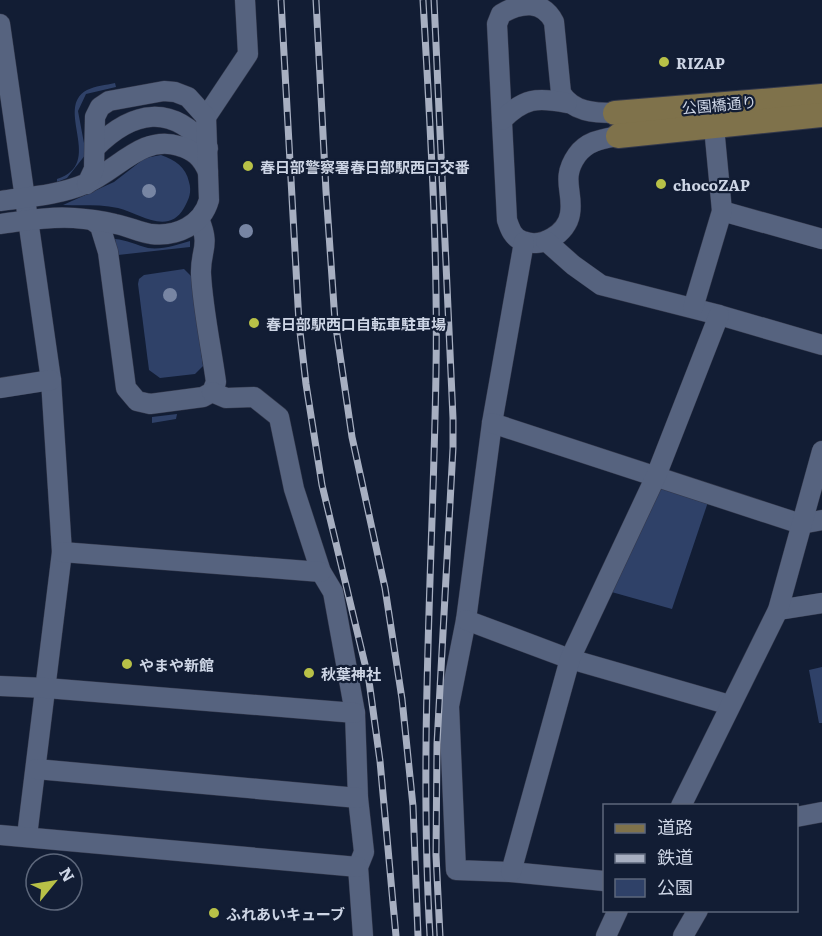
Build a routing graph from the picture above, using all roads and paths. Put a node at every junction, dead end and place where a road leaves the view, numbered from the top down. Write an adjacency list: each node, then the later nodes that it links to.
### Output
1 (245, 0): 9 (street)
2 (524, 2): 3 (street); 10 (street)
3 (551, 5): 7 (street)
4 (0, 24): 5 (street)
5 (2, 45): 17 (street)
6 (822, 96): 11 (main road, 公園橋通り)
7 (567, 103): 10 (street); 11 (street)
8 (822, 115): 12 (main road, 公園橋通り)
9 (206, 117): 13 (street); 14 (street)
10 (502, 120): 26 (street)
11 (617, 124): 12 (main road, 公園橋通り); 25 (street)
12 (714, 127): 19 (street)
13 (95, 148): 14 (street); 16 (street)
14 (208, 148): 15 (street)
15 (208, 174): 16 (street); 20 (street)
16 (87, 183): 17 (street)
17 (24, 198): 18 (street); 21 (street)
18 (0, 201)
19 (722, 211): 24 (street); 27 (street)
20 (199, 219): 22 (street); 32 (street)
21 (27, 220): 22 (street); 23 (street); 30 (street)
22 (92, 220): 32 (street)
23 (0, 224)
24 (822, 239)
25 (546, 241): 26 (street); 27 (street)
26 (524, 242): 33 (street)
27 (693, 308): 28 (street)
28 (719, 315): 29 (street); 35 (street)
29 (822, 345)
30 (51, 380): 31 (street); 38 (street)
31 (0, 388)
32 (212, 392): 39 (street)
33 (492, 423): 35 (street); 42 (street)
34 (822, 451): 37 (street)
35 (656, 476): 37 (street); 43 (street)
36 (822, 520): 37 (street)
37 (801, 524): 41 (street)
38 (62, 552): 39 (street); 45 (street)
39 (321, 572): 47 (street)
40 (822, 603): 41 (street)
41 (774, 613): 46 (street)
42 (466, 620): 43 (street); 56 (street)
43 (570, 659): 46 (street); 56 (street)
44 (0, 686): 45 (street)
45 (46, 688): 47 (street); 48 (street)
46 (730, 705): 50 (street)
47 (355, 713): 49 (street)
48 (36, 769): 49 (street); 54 (street)
49 (358, 798): 55 (street)
50 (682, 804)
51 (822, 812): 52 (street)
52 (798, 817)
53 (0, 835): 54 (street)
54 (27, 836): 55 (street)
55 (358, 867): 60 (street)
56 (511, 872): 57 (street)
57 (603, 881)
58 (617, 912): 61 (street)
59 (697, 912): 62 (street)
60 (363, 936)
61 (606, 936)
62 (683, 936)

